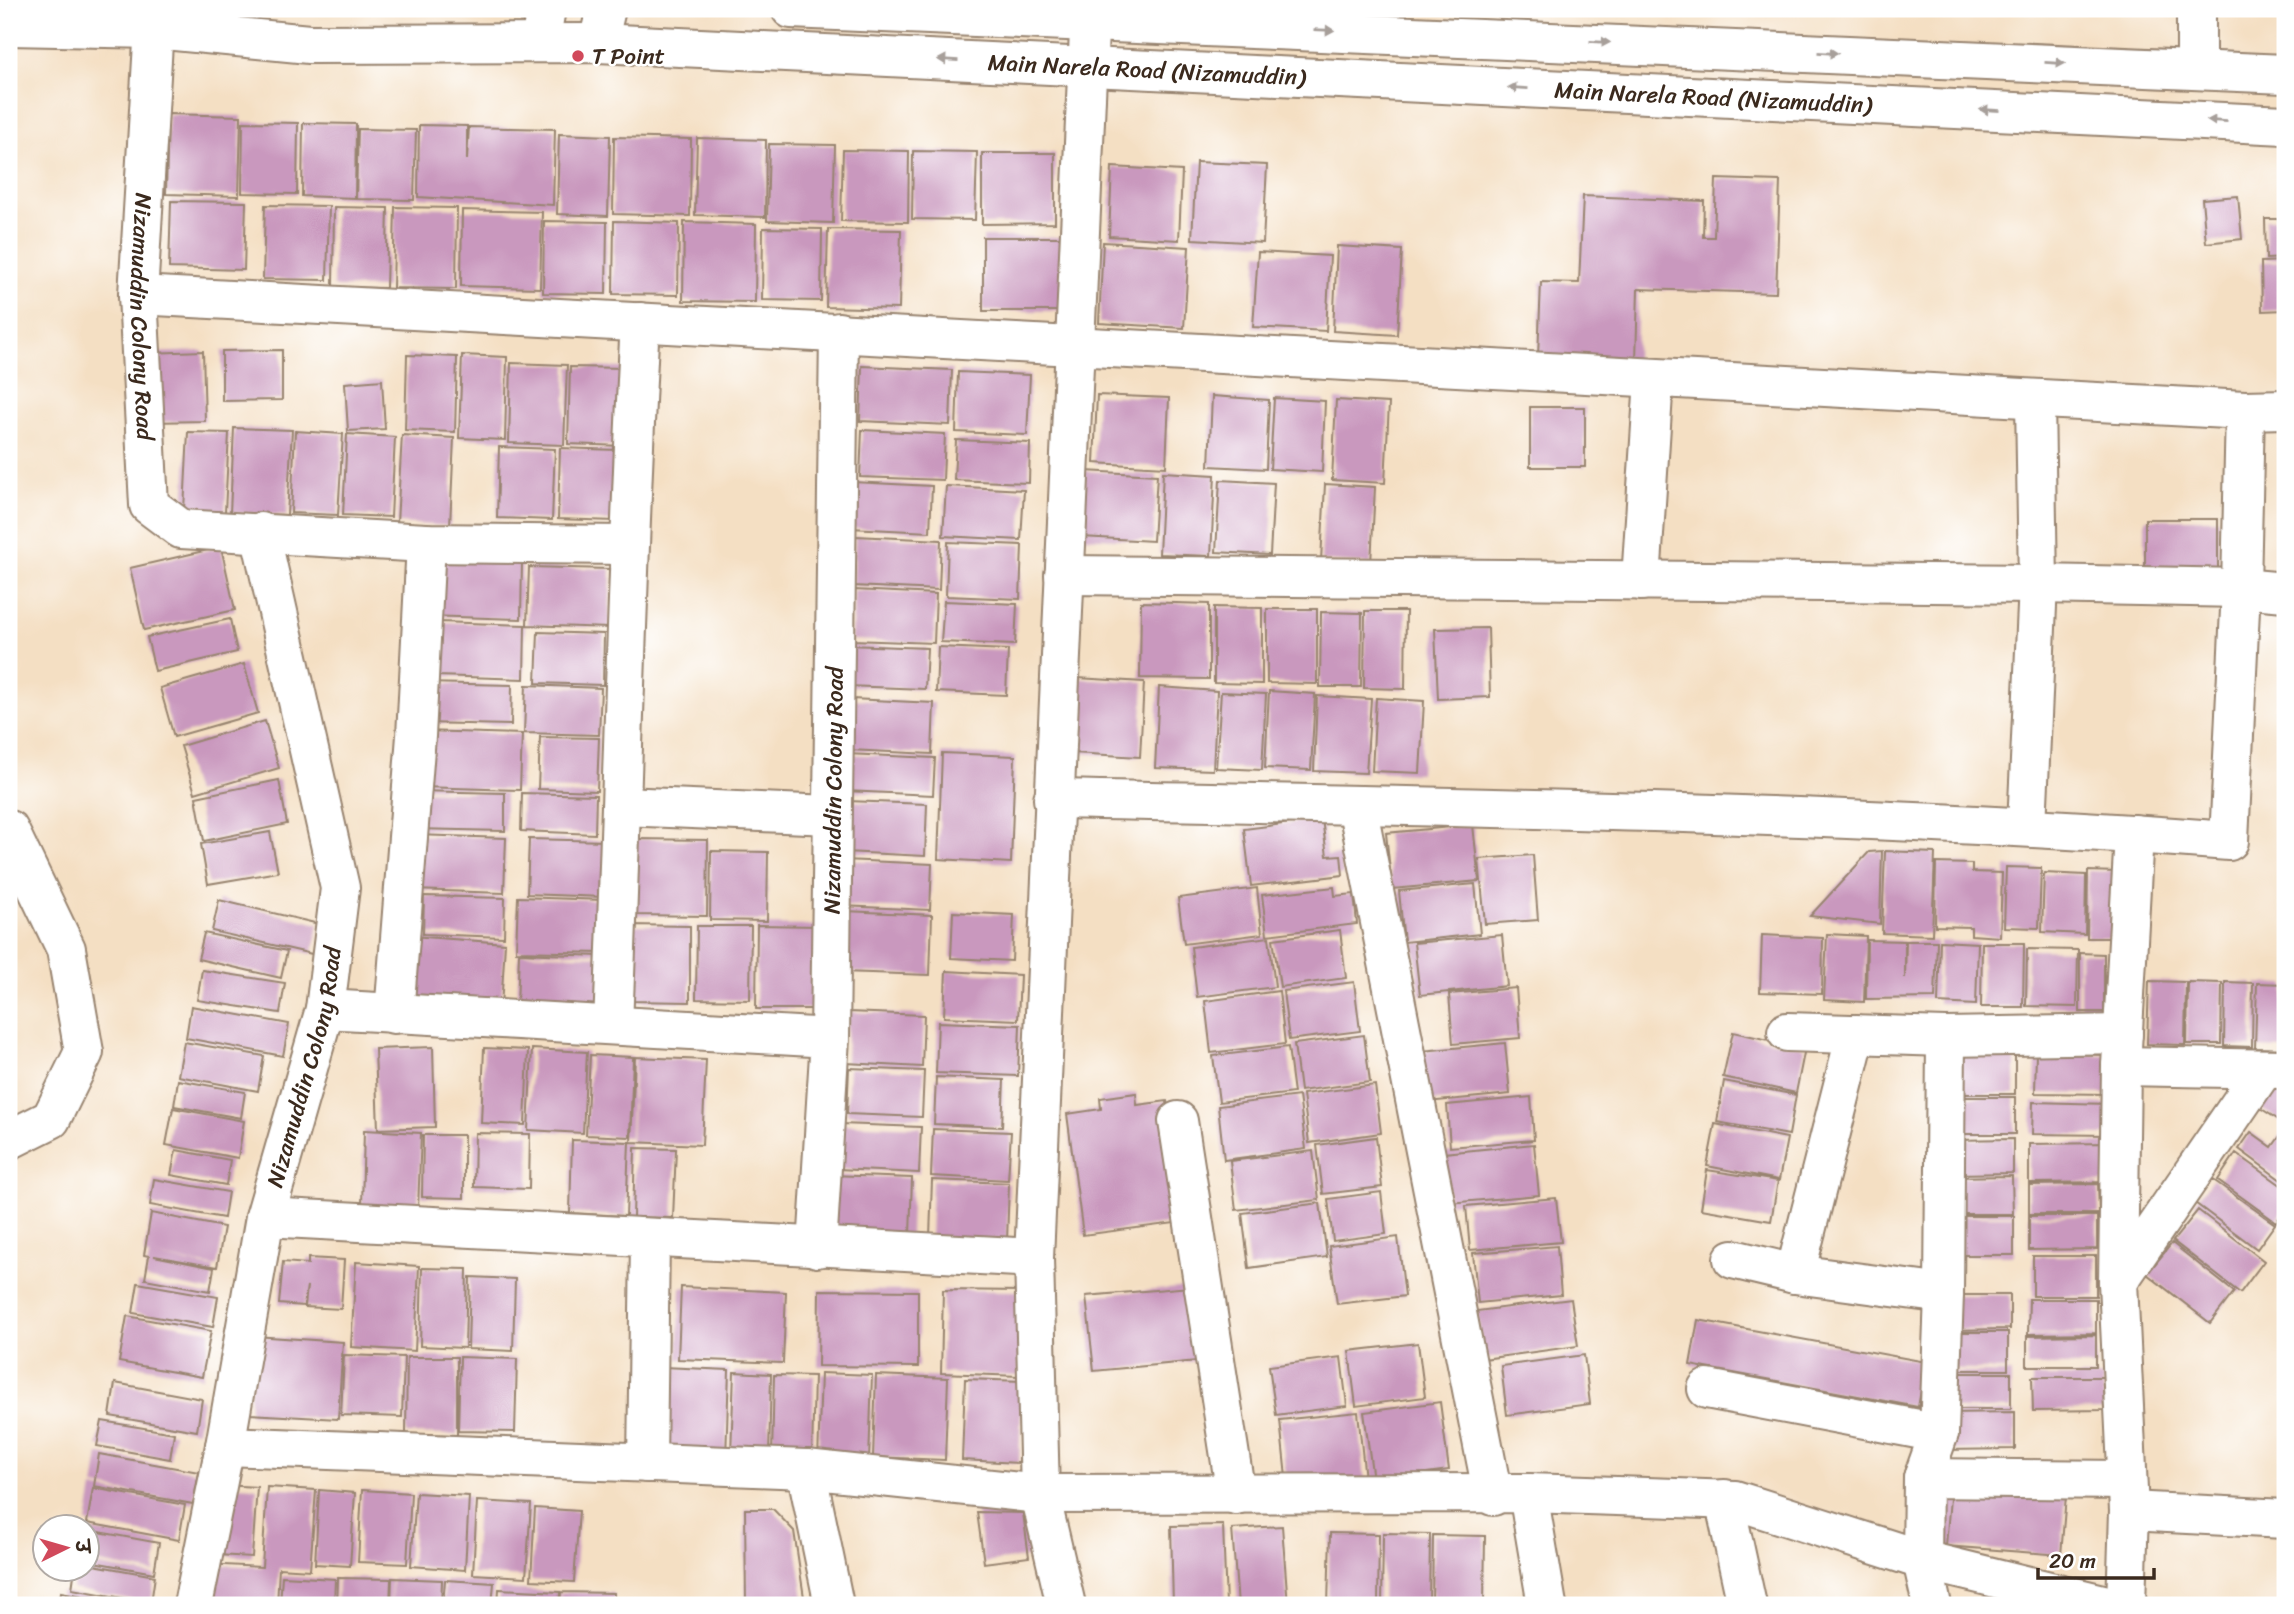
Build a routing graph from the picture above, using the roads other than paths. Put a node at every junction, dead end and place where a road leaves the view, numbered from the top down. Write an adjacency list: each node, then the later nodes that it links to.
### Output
1 (791, 9): 3 (street, Main Narela Road (Nizamuddin))
2 (2196, 9): 11 (street)
3 (939, 12): 4 (street, Main Narela Road (Nizamuddin))
4 (1089, 15): 6 (street, Main Narela Road (Nizamuddin), one-way to 6); 10 (street)
5 (155, 19): 7 (street, Main Narela Road (Nizamuddin)); 8 (street, Main Narela Road (Nizamuddin)); 14 (street, Nizamuddin Colony Road)
6 (1383, 21): 11 (street, Main Narela Road (Nizamuddin), one-way to 11)
7 (9, 26)
8 (542, 26): 9 (street, Main Narela Road (Nizamuddin))
9 (602, 26): 10 (street, Main Narela Road (Nizamuddin), one-way to 9)
10 (1089, 67): 13 (street, Main Narela Road (Nizamuddin), one-way to 10); 17 (street)
11 (2196, 70): 12 (street, Main Narela Road (Nizamuddin))
12 (2285, 74)
13 (2285, 125)
14 (138, 295): 15 (street); 22 (street, Nizamuddin Colony Road)
15 (640, 322): 16 (street); 24 (street)
16 (839, 332): 17 (street); 33 (street, Nizamuddin Colony Road)
17 (1075, 345): 18 (street); 25 (street)
18 (1654, 379): 19 (street); 26 (street)
19 (2035, 401): 21 (street); 27 (street)
20 (2285, 409): 21 (street)
21 (2245, 410): 28 (street)
22 (260, 532): 23 (street, Nizamuddin Colony Road); 37 (street, Nizamuddin Colony Road)
23 (426, 543): 24 (street, Nizamuddin Colony Road); 38 (street)
24 (628, 545): 32 (street)
25 (1064, 575): 26 (street); 30 (street)
26 (1641, 581): 27 (street)
27 (2038, 584): 28 (street); 34 (street)
28 (2241, 588): 29 (street); 36 (street)
29 (2285, 592)
30 (1053, 799): 31 (street); 51 (street)
31 (1357, 805): 34 (street); 63 (street)
32 (622, 806): 33 (street); 39 (street)
33 (831, 815): 43 (street, Nizamuddin Colony Road)
34 (2027, 826): 36 (street)
35 (9, 830): 47 (street)
36 (2134, 834): 44 (street)
37 (325, 1009): 38 (street); 48 (street, Nizamuddin Colony Road)
38 (394, 1014): 39 (street)
39 (613, 1024): 43 (street)
40 (1787, 1032): 41 (street)
41 (1856, 1034): 42 (street); 53 (street)
42 (1946, 1037): 44 (street); 55 (street)
43 (830, 1038): 50 (street, Nizamuddin Colony Road)
44 (2122, 1050): 45 (street); 54 (street)
45 (2274, 1069): 54 (street)
46 (1178, 1121): 64 (street)
47 (9, 1140)
48 (265, 1217): 49 (street); 58 (street, Nizamuddin Colony Road)
49 (650, 1239): 50 (street); 59 (street)
50 (817, 1248): 51 (street)
51 (1034, 1258): 62 (street)
52 (1733, 1259): 53 (street)
53 (1795, 1274): 55 (street)
54 (2118, 1282): 65 (street)
55 (1944, 1294): 57 (street)
56 (1707, 1389): 57 (street)
57 (1939, 1433): 61 (street)
58 (225, 1446): 59 (street); 69 (street, Nizamuddin Colony Road)
59 (647, 1463): 60 (street)
60 (806, 1469): 62 (street); 70 (street)
61 (1923, 1478): 65 (street); 68 (street)
62 (1040, 1494): 64 (street); 71 (street)
63 (1511, 1494): 64 (street); 66 (street); 72 (street)
64 (1236, 1495)
65 (2127, 1495): 67 (street); 76 (street)
66 (1724, 1499): 68 (street); 73 (street)
67 (2285, 1519)
68 (1922, 1560): 74 (street); 75 (street)
69 (193, 1605)
70 (834, 1605)
71 (1066, 1605)
72 (1547, 1605)
73 (1747, 1605)
74 (1932, 1605)
75 (2107, 1605)
76 (2126, 1605)

